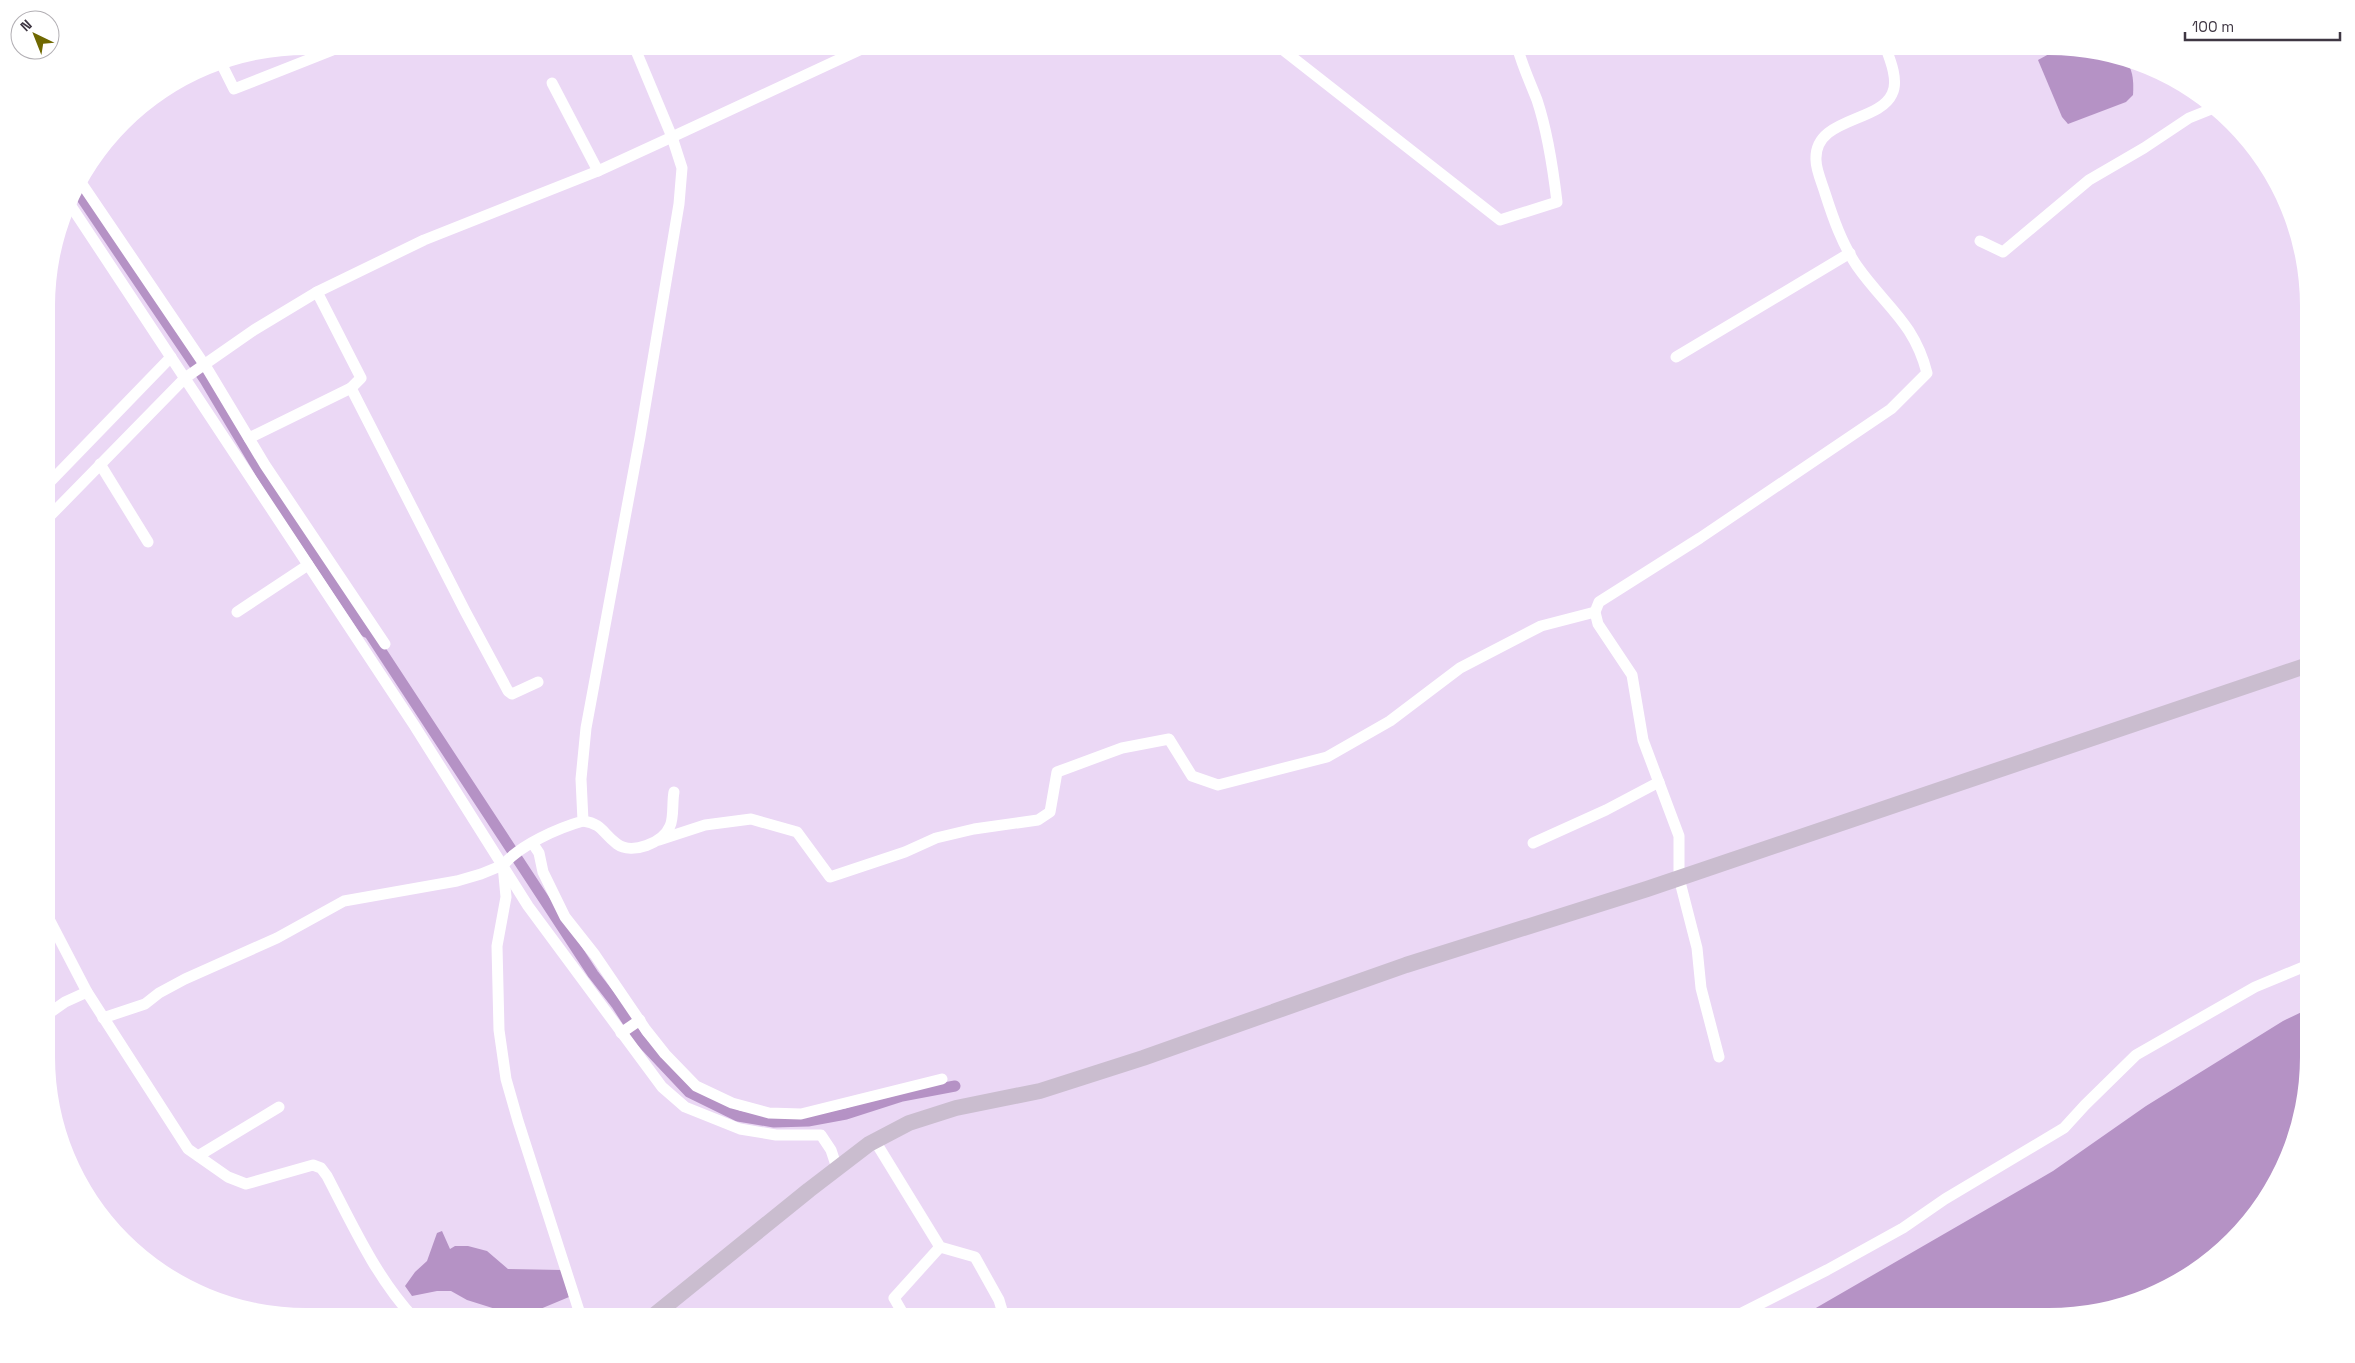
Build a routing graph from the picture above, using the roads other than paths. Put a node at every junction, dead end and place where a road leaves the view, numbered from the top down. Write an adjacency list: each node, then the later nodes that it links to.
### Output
1 (321, 55): 7 (street)
2 (638, 55): 10 (street)
3 (849, 55): 10 (street)
4 (1289, 55): 5 (street)
5 (1519, 55)
6 (1888, 55): 15 (street)
7 (224, 68)
8 (552, 83): 11 (street)
9 (2207, 111): 14 (street)
10 (672, 137): 11 (street); 35 (street)
11 (598, 171): 16 (street)
12 (85, 188): 19 (street)
13 (74, 210): 17 (street)
14 (1980, 241)
15 (1850, 253): 18 (street); 29 (street)
16 (317, 292): 19 (street); 21 (street)
17 (170, 357): 20 (street); 24 (street)
18 (1676, 357)
19 (203, 364): 20 (street); 22 (street)
20 (184, 378): 23 (street); 27 (street)
21 (351, 388): 22 (street); 32 (street)
22 (249, 438): 30 (street)
23 (100, 464): 25 (street); 26 (street)
24 (55, 477)
25 (55, 511)
26 (148, 542)
27 (308, 565): 28 (street); 39 (street)
28 (236, 612)
29 (1595, 612): 33 (street); 36 (street)
30 (385, 644)
31 (2300, 668): 40 (street)
32 (538, 682)
33 (1659, 782): 37 (street); 40 (street)
34 (674, 792): 36 (street)
35 (583, 821): 36 (street); 38 (street)
36 (660, 840)
37 (1533, 843)
38 (528, 846): 39 (street); 46 (street)
39 (505, 862): 45 (street); 46 (street); 55 (street)
40 (1679, 878): 47 (street); 50 (street)
41 (55, 930): 43 (street)
42 (2300, 968): 59 (street)
43 (88, 992): 44 (street); 45 (street)
44 (55, 1009)
45 (103, 1018): 51 (street)
46 (632, 1026): 48 (street); 52 (street)
47 (1719, 1057)
48 (942, 1079)
49 (279, 1107): 51 (street)
50 (875, 1141): 52 (street); 53 (street)
51 (198, 1156): 54 (street)
52 (837, 1168): 56 (street)
53 (940, 1247): 57 (street); 58 (street)
54 (405, 1308)
55 (579, 1308)
56 (663, 1308)
57 (900, 1308)
58 (1002, 1308)
59 (1752, 1308)

